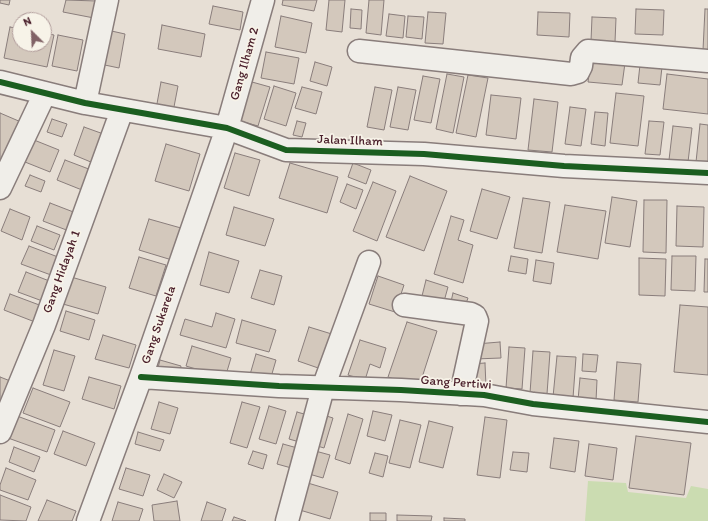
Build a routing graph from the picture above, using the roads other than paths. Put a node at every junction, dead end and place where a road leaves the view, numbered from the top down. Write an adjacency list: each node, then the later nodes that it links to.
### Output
1 (107, 0): 7 (street)
2 (263, 0): 9 (street, Gang Ilham 2)
3 (360, 51): 4 (street)
4 (708, 61)
5 (0, 82): 6 (street, Jalan Ilham)
6 (45, 93): 7 (street, Jalan Ilham); 11 (street)
7 (85, 103): 8 (street, Jalan Ilham)
8 (122, 110): 9 (street, Jalan Ilham); 18 (street, Gang Hidayah 1)
9 (227, 128): 10 (street, Jalan Ilham); 14 (street, Gang Sukarela)
10 (708, 173)
11 (0, 188)
12 (369, 262): 15 (street)
13 (404, 305): 16 (street)
14 (141, 377): 15 (street, Gang Pertiwi); 19 (street, Gang Sukarela)
15 (324, 388): 16 (street, Gang Pertiwi); 20 (street)
16 (461, 394): 17 (street, Gang Pertiwi)
17 (708, 422)
18 (0, 432)
19 (88, 521)
20 (287, 521)

